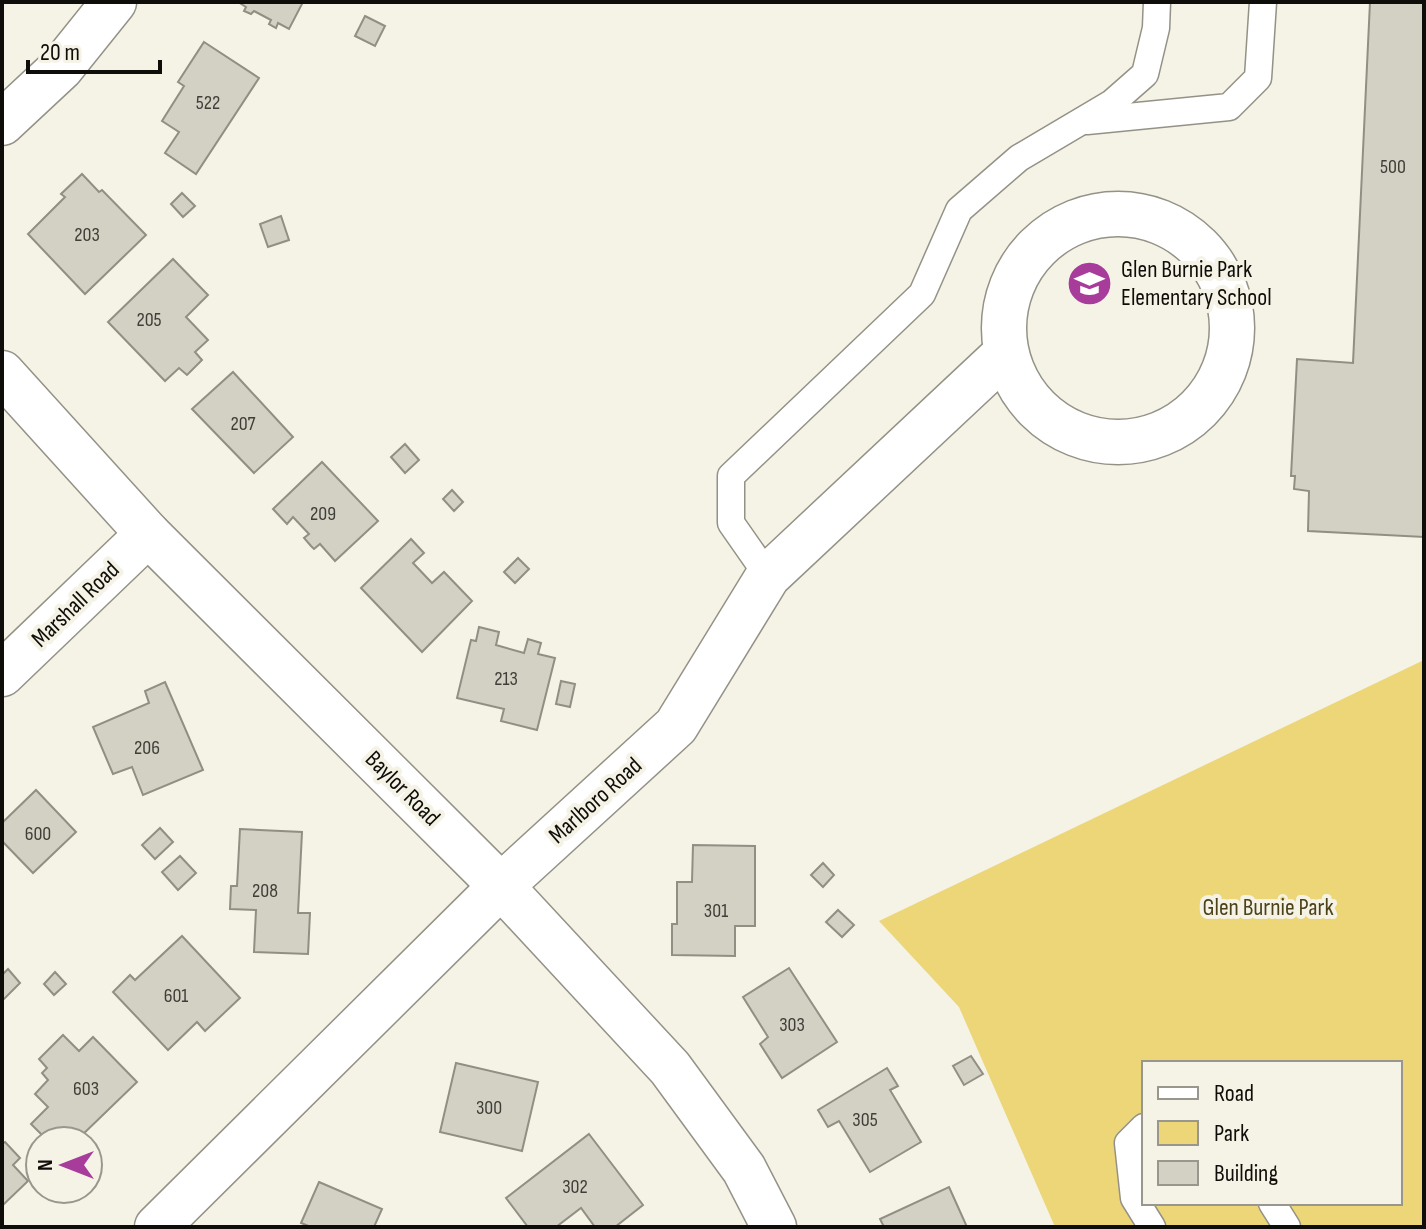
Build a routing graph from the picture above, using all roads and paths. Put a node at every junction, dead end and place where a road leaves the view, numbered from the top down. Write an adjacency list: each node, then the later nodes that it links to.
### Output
1 (114, 2): 5 (street)
2 (1157, 2): 4 (lane)
3 (1263, 2): 4 (lane)
4 (1079, 122): 9 (lane)
5 (2, 123)
6 (1006, 353): 6 (street); 9 (street, Marlboro Road)
7 (2, 373): 8 (street, Baylor Road)
8 (148, 534): 10 (street, Marshall Road); 11 (street, Baylor Road)
9 (768, 576): 11 (street, Marlboro Road)
10 (2, 674)
11 (501, 886): 14 (street, Marlboro Road); 15 (street, Baylor Road)
12 (1142, 1129): 16 (lane)
13 (1273, 1205): 17 (lane)
14 (157, 1227)
15 (774, 1227)
16 (1152, 1227)
17 (1287, 1227)

